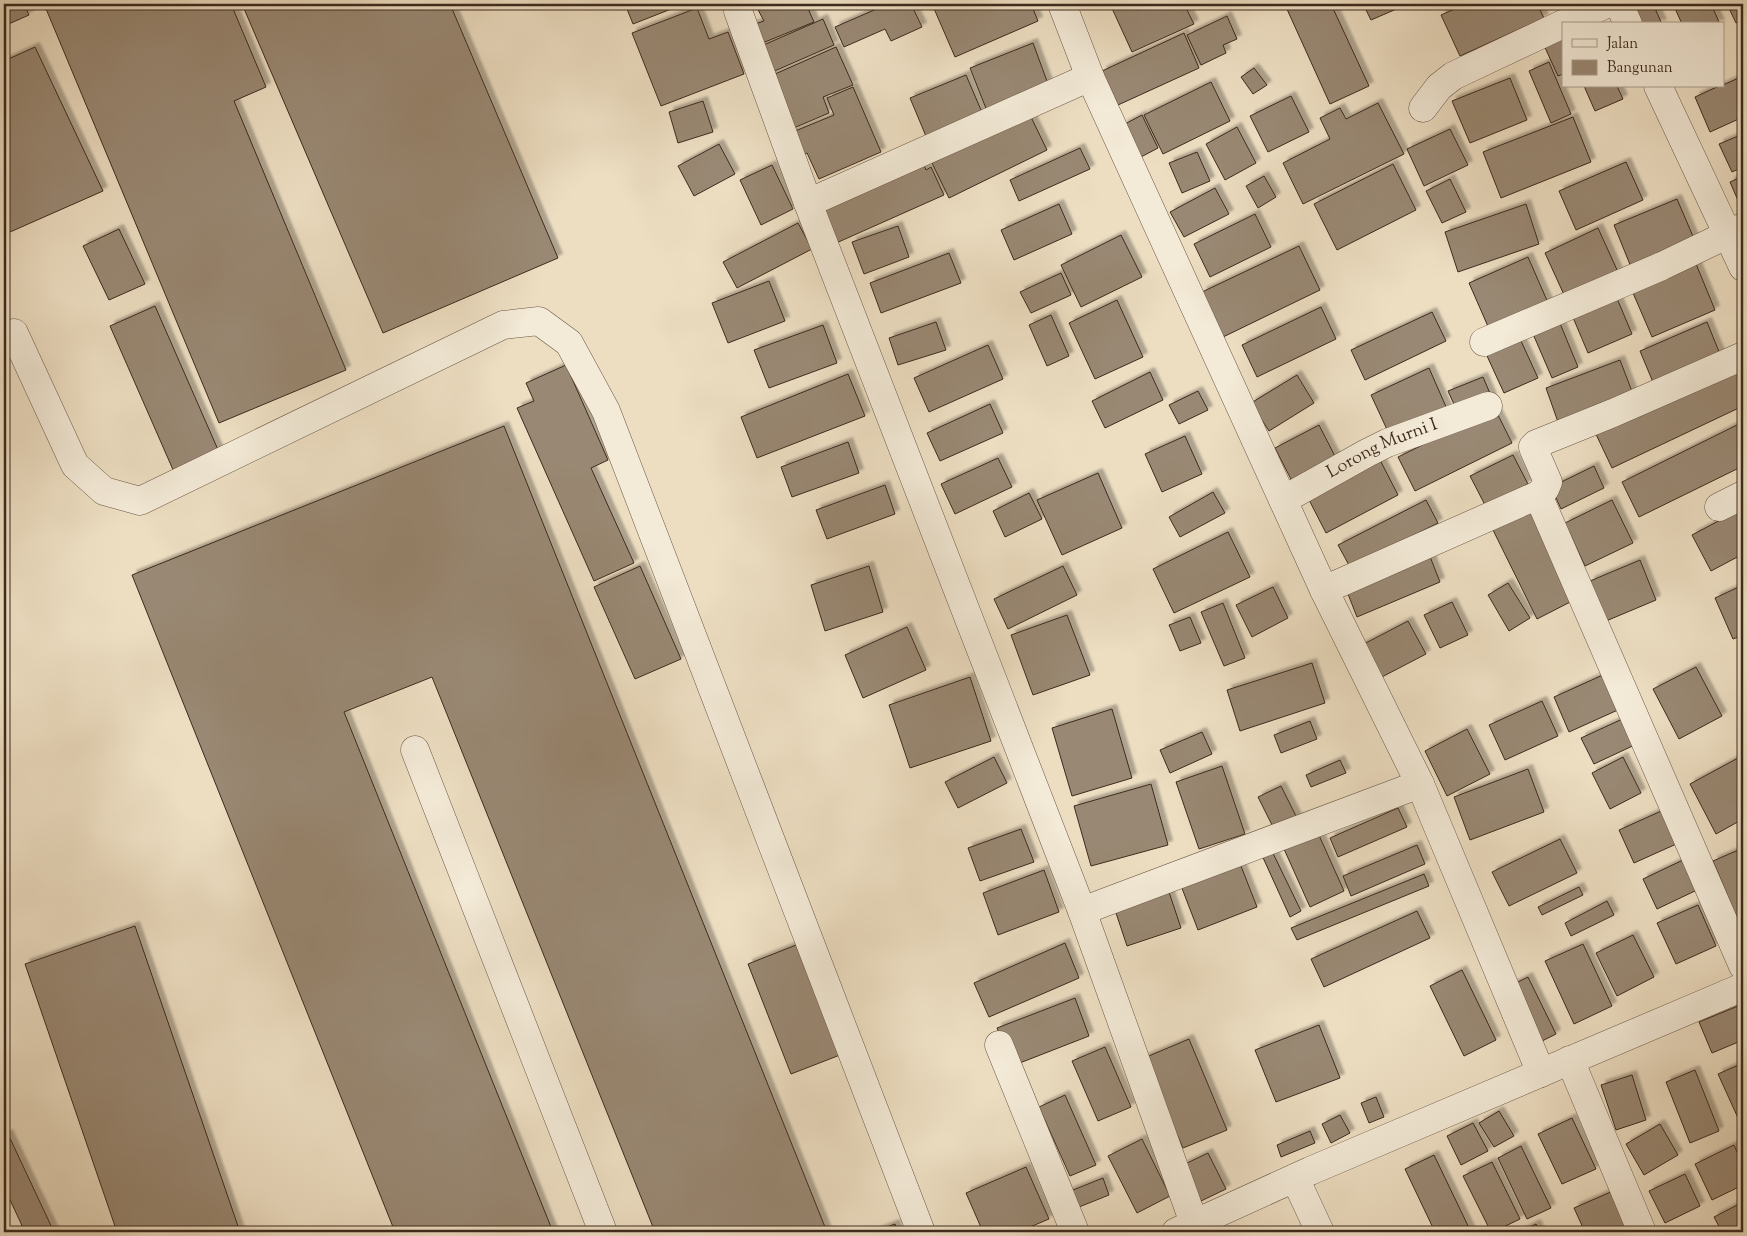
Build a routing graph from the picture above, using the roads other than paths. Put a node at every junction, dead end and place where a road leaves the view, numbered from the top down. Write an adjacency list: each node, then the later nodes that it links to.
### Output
1 (737, 4): 11 (street)
2 (1062, 4): 8 (street)
3 (1606, 4): 5 (street)
4 (1619, 4): 6 (street)
5 (1567, 22)
6 (1627, 22)
7 (1562, 24): 10 (street)
8 (1090, 77): 11 (street); 20 (street)
9 (1659, 88): 12 (street)
10 (1423, 108)
11 (808, 203): 25 (street)
12 (1735, 230): 13 (street); 15 (street)
13 (1743, 267)
14 (14, 333): 34 (street)
15 (1484, 342)
16 (1743, 356): 18 (street)
17 (1488, 406): 20 (street, Lorong Murni I)
18 (1538, 495): 22 (street); 26 (street)
19 (1743, 495): 21 (street)
20 (1283, 500): 22 (street)
21 (1719, 507)
22 (1324, 590): 24 (street)
23 (415, 750): 33 (street)
24 (1420, 784): 25 (street); 30 (street)
25 (1082, 910): 32 (street)
26 (1743, 966)
27 (1743, 987): 29 (street)
28 (999, 1044): 35 (street)
29 (1570, 1060): 30 (street); 37 (street)
30 (1541, 1073): 31 (street)
31 (1295, 1178): 32 (street); 36 (street)
32 (1185, 1228)
33 (603, 1232)
34 (920, 1232)
35 (1074, 1232)
36 (1320, 1232)
37 (1642, 1232)

